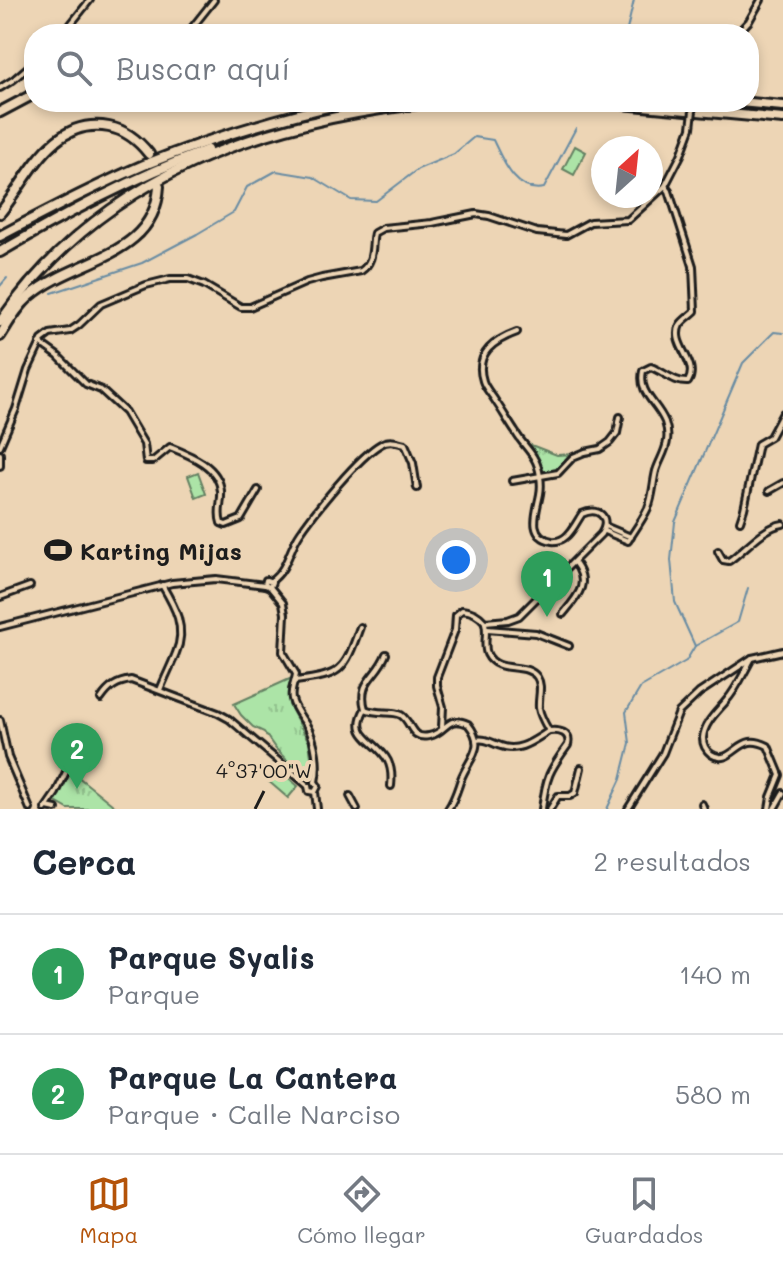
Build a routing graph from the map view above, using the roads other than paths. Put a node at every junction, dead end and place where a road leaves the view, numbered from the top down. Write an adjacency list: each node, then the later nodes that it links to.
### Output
1 (90, 0): 4 (street)
2 (214, 0): 5 (street)
3 (761, 0): 6 (street)
4 (71, 24)
5 (195, 24)
6 (746, 24)
7 (24, 71): 8 (street)
8 (0, 88)
9 (24, 99): 12 (highway)
10 (759, 104): 11 (highway)
11 (783, 106)
12 (0, 112)
13 (309, 112): 23 (highway)
14 (361, 112): 18 (highway)
15 (693, 112): 21 (street, bridge)
16 (708, 112): 17 (highway)
17 (783, 119)
18 (242, 141): 24 (highway); 25 (highway)
19 (149, 154): 22 (highway)
20 (159, 186): 27 (highway)
21 (665, 186): 28 (street); 42 (street)
22 (0, 213)
23 (0, 236)
24 (0, 252)
25 (0, 322)
26 (517, 332): 34 (street)
27 (0, 336)
28 (40, 343): 31 (street); 38 (street)
29 (783, 413): 40 (street)
30 (620, 417): 34 (street)
31 (0, 446)
32 (0, 454): 33 (street)
33 (0, 466)
34 (540, 476): 35 (street); 42 (street)
35 (512, 481)
36 (783, 483): 39 (street)
37 (417, 488): 45 (street)
38 (258, 490)
39 (769, 491)
40 (740, 521)
41 (783, 524): 43 (street)
42 (604, 528): 44 (street)
43 (718, 551)
44 (574, 562): 49 (street); 50 (street)
45 (269, 584): 46 (street); 58 (street)
46 (162, 585): 51 (street); 59 (street)
47 (30, 586): 48 (street)
48 (0, 597)
49 (563, 614)
50 (485, 622): 53 (street); 63 (street)
51 (0, 627)
52 (360, 627): 58 (street)
53 (487, 629): 54 (street); 64 (street)
54 (569, 646)
55 (783, 651): 57 (street)
56 (386, 654): 61 (street)
57 (752, 658): 84 (street); 85 (street)
58 (295, 681): 70 (street)
59 (160, 690): 60 (street); 71 (street)
60 (101, 699)
61 (365, 709): 63 (street); 72 (street)
62 (0, 720): 66 (street)
63 (442, 727): 65 (street)
64 (549, 731): 65 (street); 82 (street)
65 (476, 740): 81 (street)
66 (8, 757): 67 (street); 76 (street)
67 (0, 758)
68 (581, 768): 83 (street)
69 (67, 770): 77 (street)
70 (315, 782): 71 (street); 73 (street)
71 (308, 786): 73 (street)
72 (391, 786)
73 (315, 792): 79 (street)
74 (783, 793): 85 (street)
75 (350, 796): 80 (street)
76 (28, 808)
77 (46, 808): 78 (street)
78 (56, 809)
79 (317, 809)
80 (357, 809)
81 (448, 809)
82 (542, 809)
83 (550, 809)
84 (628, 809)
85 (772, 809)

